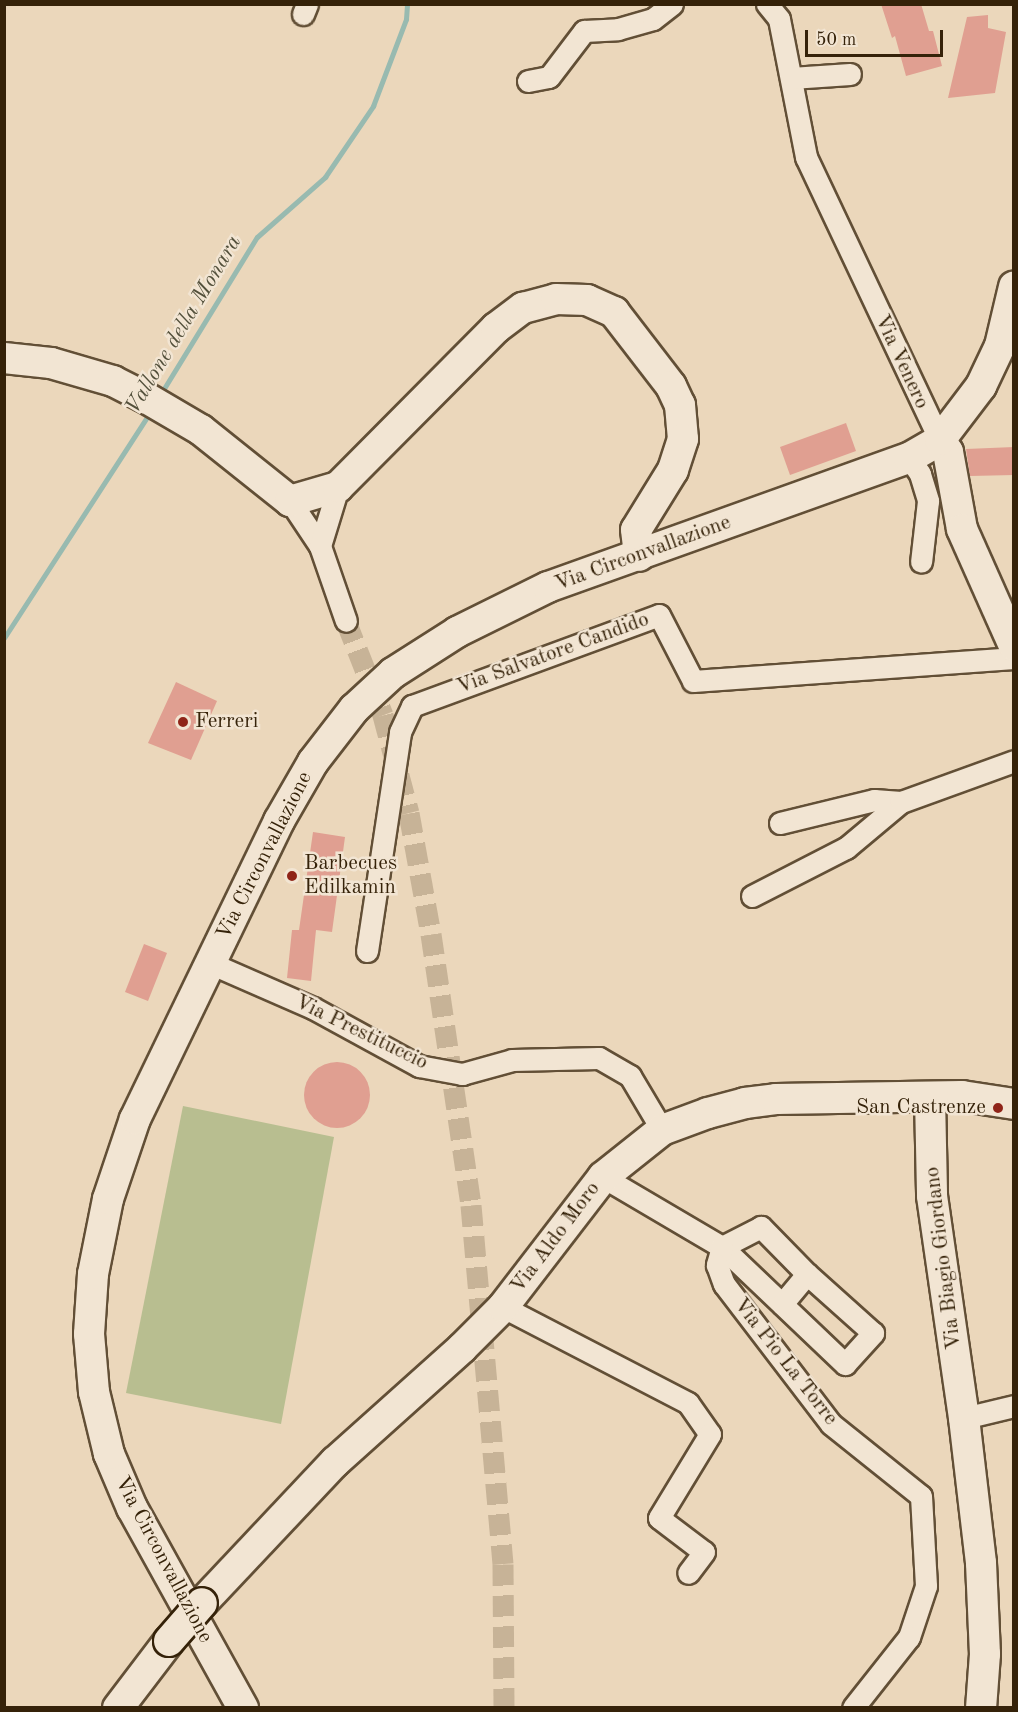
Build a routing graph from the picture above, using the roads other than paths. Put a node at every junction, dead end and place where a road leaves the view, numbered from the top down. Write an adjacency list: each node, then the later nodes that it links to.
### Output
1 (672, 4): 5 (street)
2 (778, 9): 4 (street, Via Venero)
3 (850, 74): 4 (street)
4 (791, 78): 8 (street, Via Venero)
5 (528, 81)
6 (1014, 287): 8 (street, Via Circonvallazione)
7 (4, 358): 11 (street)
8 (940, 440): 9 (street, Via Circonvallazione); 16 (street, Via Venero)
9 (909, 458): 13 (street, Via Circonvallazione); 14 (street)
10 (338, 487): 11 (street); 12 (street); 13 (street)
11 (290, 501): 12 (street)
12 (321, 546): 15 (street)
13 (639, 556): 23 (street, Via Circonvallazione)
14 (921, 562)
15 (346, 621)
16 (1014, 646)
17 (1014, 658): 22 (street, Via Salvatore Candido)
18 (1014, 761): 19 (street)
19 (901, 802): 20 (street); 21 (street)
20 (780, 823)
21 (752, 896)
22 (367, 951)
23 (210, 963): 26 (street, Via Prestituccio); 36 (street, Via Circonvallazione)
24 (930, 1097): 25 (street, Via Aldo Moro); 26 (street, Via Aldo Moro); 33 (street, Via Biagio Giordano)
25 (1014, 1104)
26 (662, 1130): 27 (street, Via Aldo Moro)
27 (603, 1177): 28 (street); 31 (street, Via Aldo Moro)
28 (722, 1247): 29 (street); 30 (street); 37 (street, Via Pio La Torre)
29 (807, 1274): 30 (street); 30 (street)
30 (782, 1304)
31 (502, 1307): 34 (street); 35 (street, Via Aldo Moro, bridge)
32 (1014, 1406): 33 (street)
33 (964, 1418): 38 (street, Via Biagio Giordano)
34 (688, 1573)
35 (118, 1707)
36 (243, 1707)
37 (852, 1707)
38 (981, 1707)

